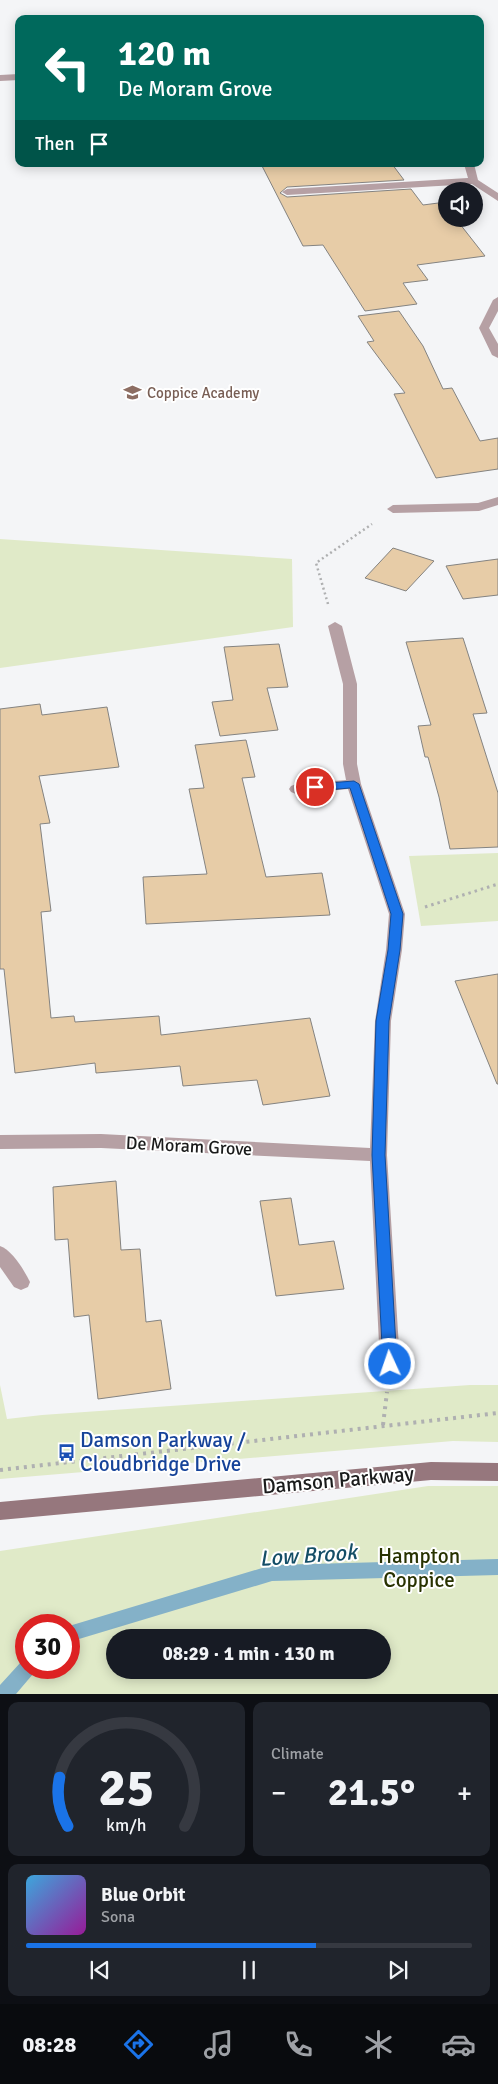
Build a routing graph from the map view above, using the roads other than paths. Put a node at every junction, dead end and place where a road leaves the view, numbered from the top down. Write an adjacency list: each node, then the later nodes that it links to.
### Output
1 (15, 77): 2 (street)
2 (0, 78)
3 (470, 167): 4 (street)
4 (474, 181): 5 (street); 6 (street)
5 (287, 192)
6 (498, 198)
7 (498, 300): 8 (street)
8 (498, 355)
9 (498, 501): 10 (street)
10 (392, 509)
11 (335, 626): 12 (street)
12 (354, 784): 13 (street); 15 (street)
13 (296, 789)
14 (0, 1142): 15 (street, De Moram Grove)
15 (378, 1155): 18 (street)
16 (0, 1253): 17 (street)
17 (21, 1282)
18 (390, 1364)
19 (498, 1472): 20 (street, Damson Parkway)
20 (0, 1511)

